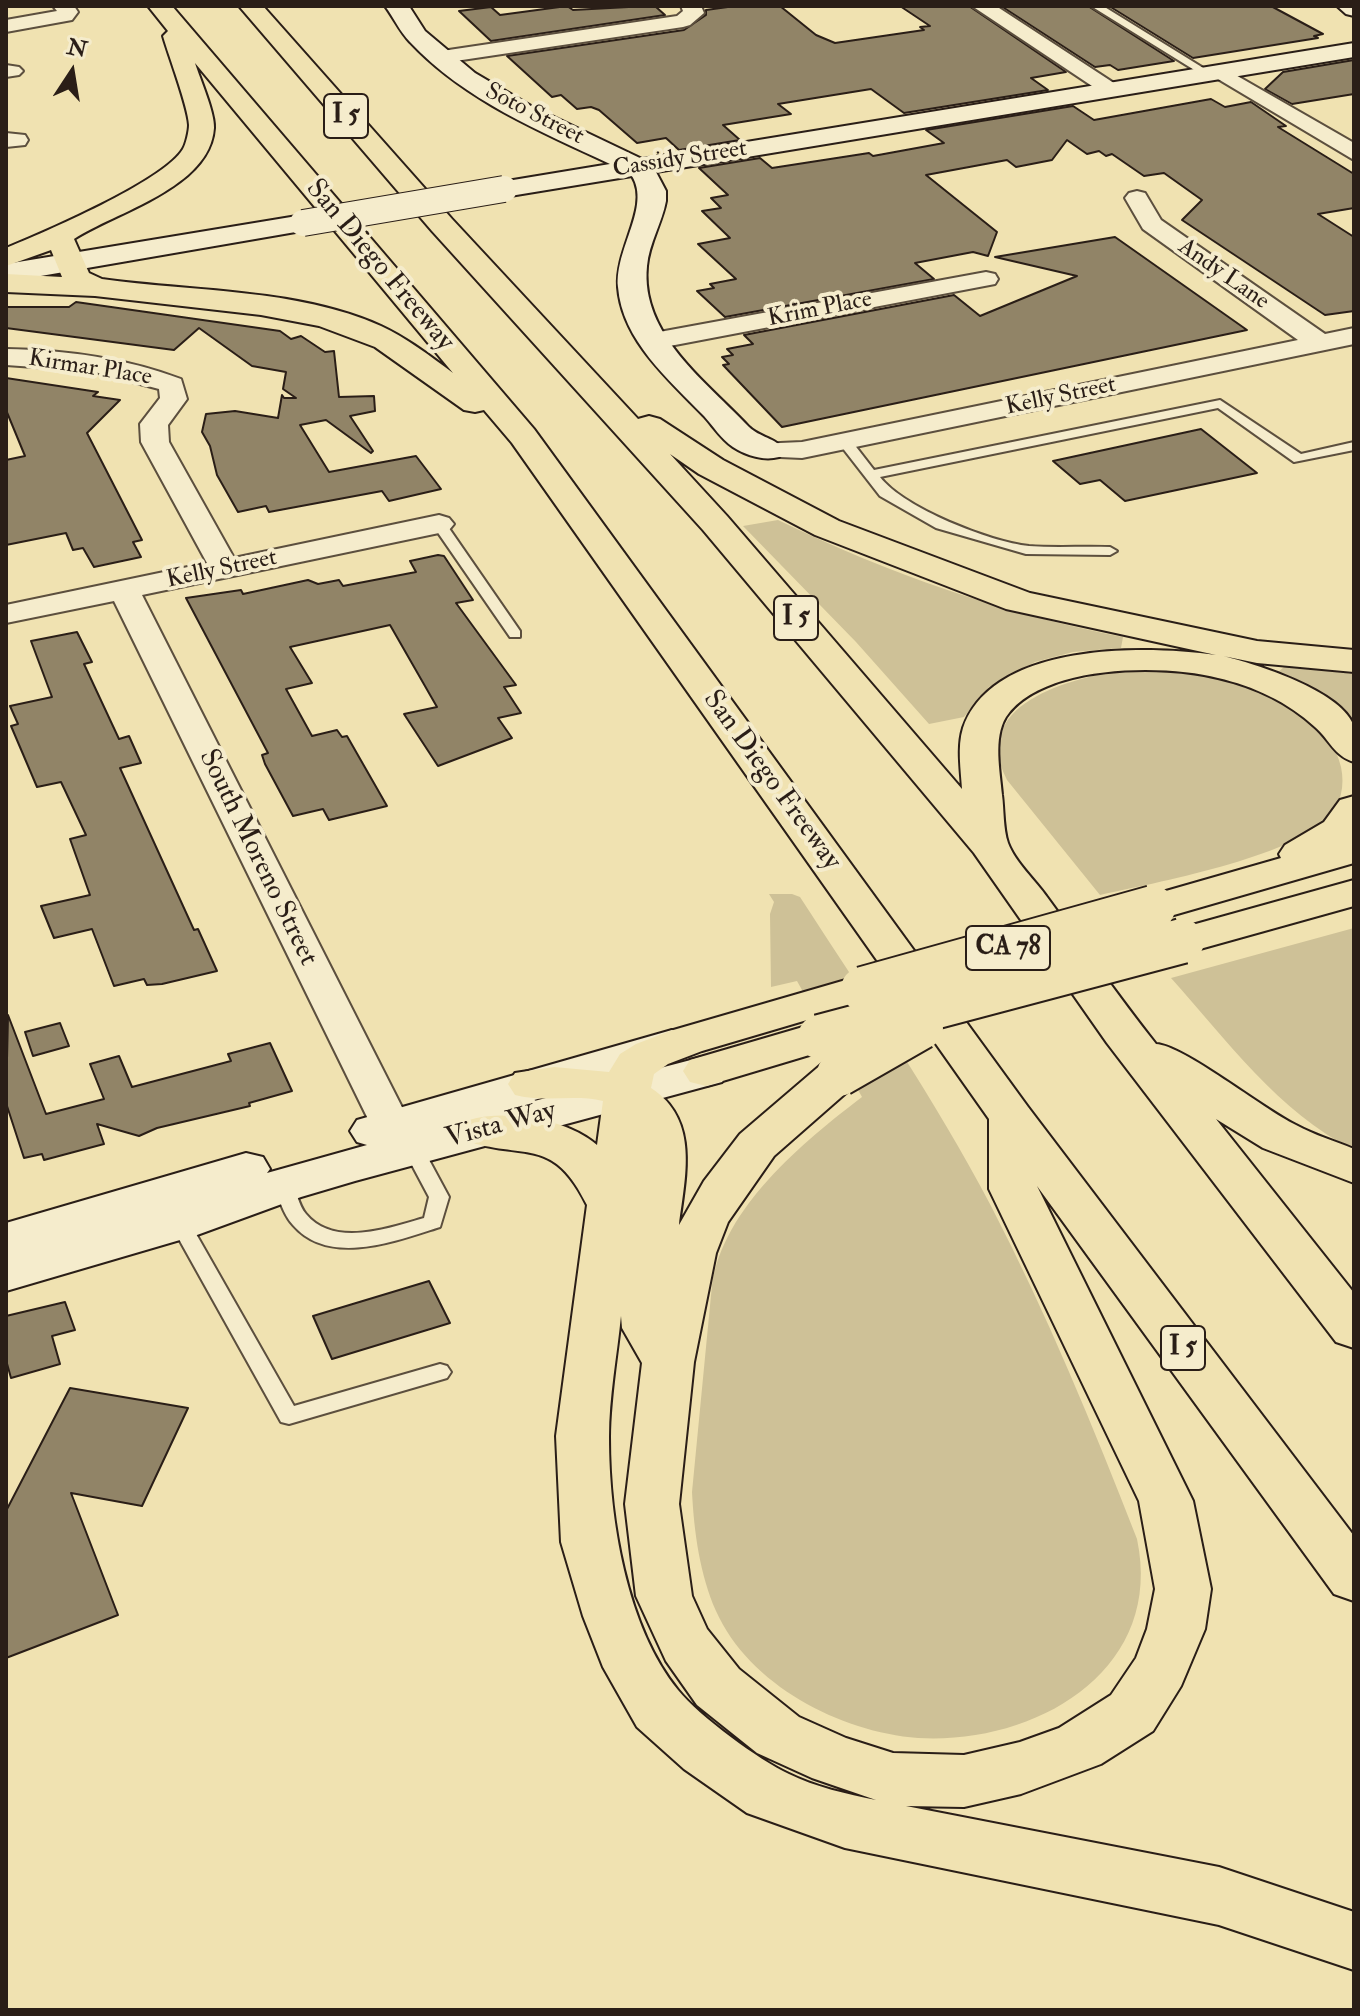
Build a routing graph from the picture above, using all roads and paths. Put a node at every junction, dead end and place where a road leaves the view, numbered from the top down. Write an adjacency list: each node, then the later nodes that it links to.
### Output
1 (251, 6): 26 (highway, I 5)
2 (397, 6): 10 (main road, Soto Street)
3 (982, 6): 12 (street)
4 (1096, 6): 11 (lane)
5 (64, 7): 8 (street)
6 (690, 12): 10 (street)
7 (166, 14): 16 (highway); 27 (highway, San Diego Freeway / I 5)
8 (6, 26)
9 (1354, 50): 11 (main road, Cassidy Street)
10 (442, 57): 14 (main road, Soto Street)
11 (1214, 73): 12 (main road, Cassidy Street); 13 (street)
12 (1112, 89): 14 (main road, Cassidy Street)
13 (1354, 153)
14 (639, 167): 16 (main road, Cassidy Street, bridge); 23 (main road)
15 (1137, 198): 24 (street, Andy Lane)
16 (65, 250): 17 (highway); 18 (main road, Cassidy Street); 21 (highway)
17 (6, 258)
18 (6, 273)
19 (986, 279): 23 (street, Krim Place)
20 (6, 283): 21 (highway)
21 (95, 287): 27 (highway)
22 (1354, 336): 24 (street, Kelly Street)
23 (654, 341): 30 (main road)
24 (1320, 343): 28 (street, Kelly Street)
25 (6, 357): 34 (street, Kirmar Place)
26 (600, 394): 38 (highway); 41 (highway, I 5)
27 (523, 436): 52 (highway, San Diego Freeway / I 5)
28 (845, 442): 30 (street, Kelly Street); 31 (lane)
29 (1354, 446): 31 (lane)
30 (768, 450)
31 (871, 475): 33 (lane)
32 (439, 524): 34 (street, Kelly Street); 37 (lane)
33 (1110, 551)
34 (225, 569): 35 (street, Kelly Street)
35 (124, 590): 36 (street, Kelly Street); 54 (street, South Moreno Street)
36 (6, 614)
37 (515, 634)
38 (1354, 661)
39 (1354, 750): 41 (highway)
40 (1354, 808): 43 (highway)
41 (988, 844): 47 (highway, I 5)
42 (1354, 850): 43 (highway, CA 78)
43 (1247, 881): 48 (highway, CA 78, bridge)
44 (1354, 893): 45 (highway, CA 78)
45 (1313, 904): 46 (highway); 48 (highway, CA 78, bridge)
46 (1354, 907)
47 (1123, 1033): 55 (highway); 61 (highway, I 5)
48 (821, 1040): 49 (highway, Vista Way); 62 (highway)
49 (696, 1056): 50 (main road, Vista Way); 51 (main road, Vista Way)
50 (531, 1084): 51 (highway); 54 (main road, Vista Way)
51 (627, 1092): 53 (main road, Vista Way); 57 (highway); 62 (highway)
52 (1012, 1118): 62 (highway); 64 (highway, San Diego Freeway / I 5)
53 (485, 1131): 54 (main road, Vista Way); 57 (highway)
54 (402, 1138): 56 (main road, Vista Way); 56 (lane); 58 (main road, Vista Way)
55 (1354, 1167)
56 (284, 1185): 58 (main road, Vista Way)
57 (611, 1204): 65 (highway)
58 (171, 1210): 59 (main road, Vista Way); 60 (main road, Vista Way); 63 (lane)
59 (6, 1240)
60 (6, 1273)
61 (1354, 1329)
62 (668, 1362)
63 (440, 1372)
64 (1354, 1578)
65 (1354, 1941)

